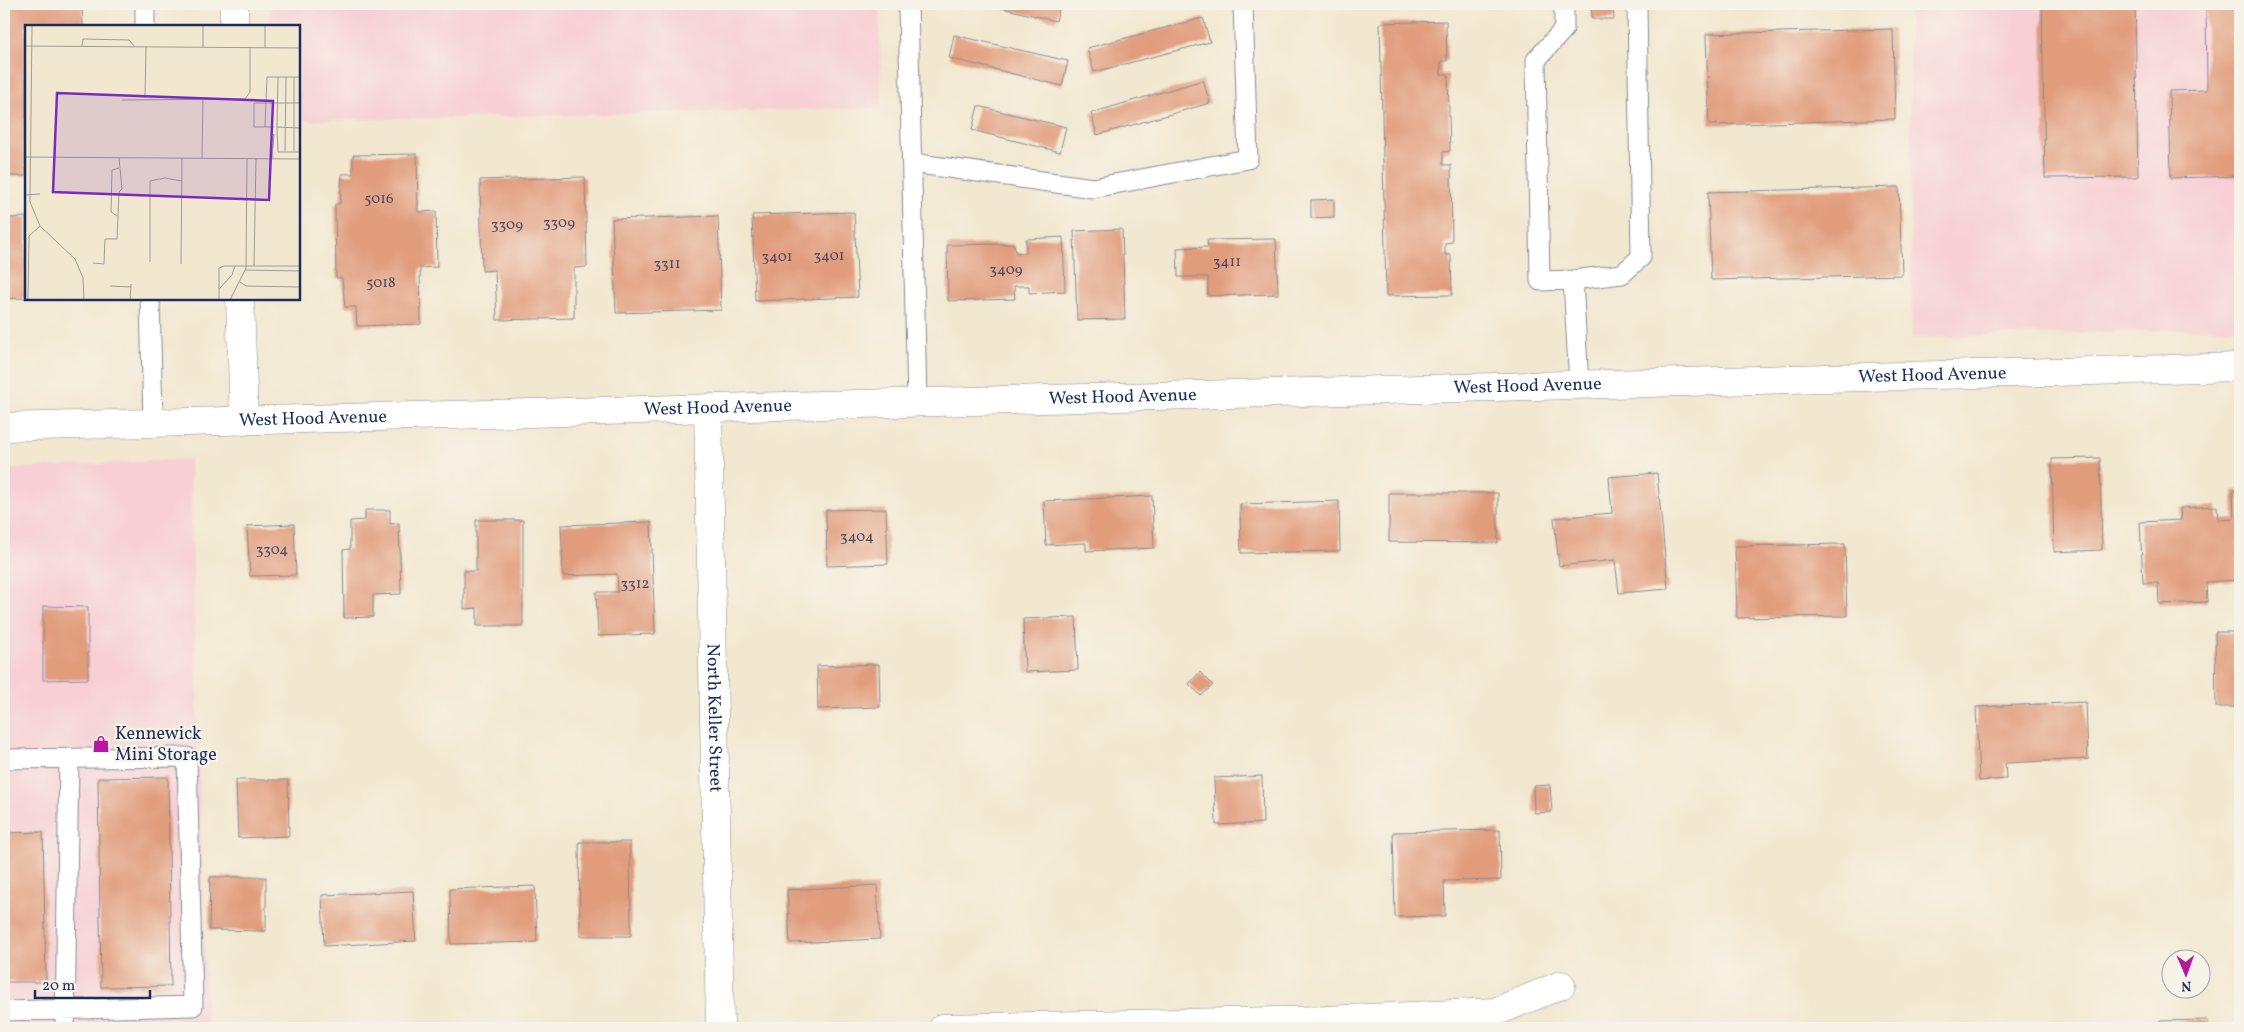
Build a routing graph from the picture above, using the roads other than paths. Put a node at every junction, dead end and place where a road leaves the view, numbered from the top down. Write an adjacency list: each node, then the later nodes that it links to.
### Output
1 (145, 4): 7 (lane)
2 (234, 4): 8 (street)
3 (908, 4): 9 (lane)
4 (1243, 4): 9 (lane)
5 (1564, 4): 10 (lane)
6 (1637, 4): 10 (lane)
7 (145, 25)
8 (234, 25)
9 (912, 163): 15 (lane)
10 (1573, 280): 14 (lane)
11 (150, 300): 18 (lane)
12 (240, 300): 17 (street)
13 (2240, 367): 14 (street, West Hood Avenue)
14 (1579, 385): 15 (street, West Hood Avenue)
15 (917, 403): 16 (street, West Hood Avenue)
16 (708, 408): 17 (street, West Hood Avenue); 27 (street, North Keller Street)
17 (244, 421): 18 (street, West Hood Avenue)
18 (153, 423): 19 (street, West Hood Avenue)
19 (4, 427)
20 (69, 758): 21 (lane); 23 (lane); 23 (lane)
21 (4, 759)
22 (1561, 985): 25 (street)
23 (65, 1009): 24 (lane); 26 (lane)
24 (4, 1011)
25 (1326, 1024): 28 (street)
26 (64, 1028)
27 (720, 1028)
28 (943, 1028)

